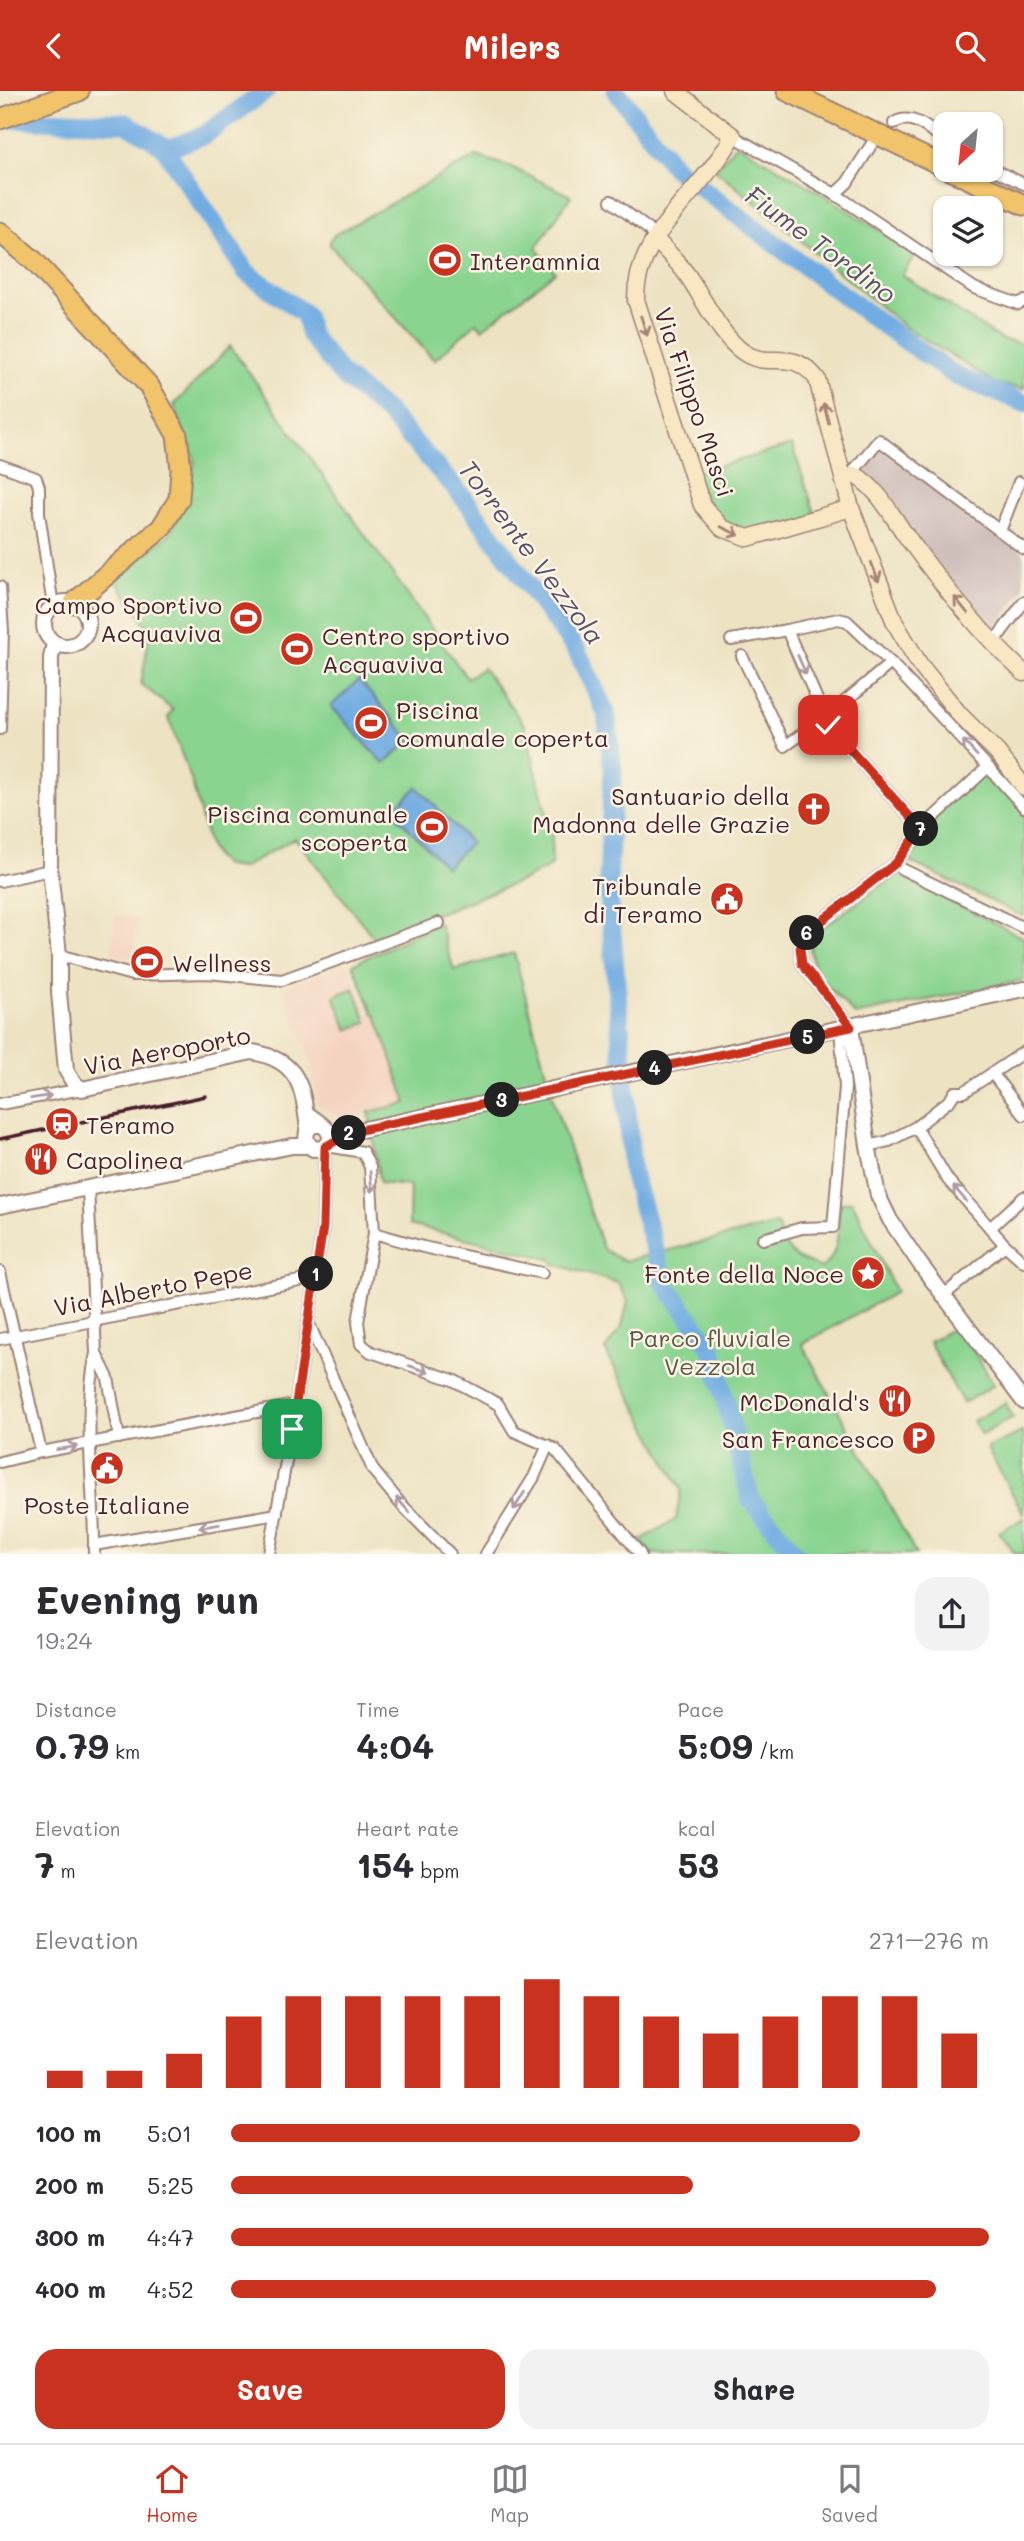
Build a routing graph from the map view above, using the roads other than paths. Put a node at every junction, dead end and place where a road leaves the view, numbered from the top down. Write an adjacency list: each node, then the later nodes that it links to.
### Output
1 (79, 91): 4 (highway)
2 (675, 91): 7 (main road)
3 (787, 91): 9 (highway)
4 (0, 119)
5 (894, 123): 6 (street)
6 (933, 132)
7 (733, 136): 13 (street); 17 (main road, Via Filippo Masci)
8 (873, 142): 13 (street)
9 (933, 161)
10 (1003, 174): 12 (street)
11 (975, 182): 15 (highway)
12 (1024, 184)
13 (835, 194): 18 (street)
14 (611, 201): 17 (street)
15 (1024, 205)
16 (0, 232): 27 (highway)
17 (655, 239): 20 (main road, one-way to 17); 22 (main road, Via Filippo Masci, one-way to 22)
18 (1024, 301)
19 (0, 465): 28 (street)
20 (849, 477): 22 (main road); 23 (street); 32 (main road, one-way to 20)
21 (1020, 482): 23 (street)
22 (851, 508): 39 (main road, one-way to 39)
23 (1000, 531): 24 (street)
24 (1024, 549)
25 (0, 587): 37 (street)
26 (1024, 602): 32 (street)
27 (74, 603): 28 (street); 31 (street)
28 (53, 606): 31 (street)
29 (787, 630): 30 (street); 34 (street); 36 (street, one-way to 36)
30 (731, 641)
31 (54, 643): 43 (street)
32 (993, 643): 35 (main road)
33 (742, 656): 36 (street)
34 (891, 663): 36 (street); 38 (street, one-way to 34)
35 (1024, 673)
36 (825, 718): 41 (street)
37 (0, 729)
38 (988, 767): 40 (street); 41 (street)
39 (1024, 787)
40 (1024, 807)
41 (921, 829): 42 (street)
42 (896, 863): 46 (street); 49 (street)
43 (50, 870): 44 (street); 47 (street)
44 (0, 881)
45 (439, 923): 47 (street)
46 (1024, 928)
47 (59, 955): 52 (street)
48 (1024, 989): 49 (street)
49 (841, 1029): 57 (street); 58 (street); 64 (street)
50 (1024, 1052): 51 (street)
51 (992, 1073): 53 (street); 56 (street)
52 (82, 1089): 54 (street, Via Aeroporto, one-way to 52); 57 (street, Via Aeroporto)
53 (1019, 1100): 55 (street)
54 (0, 1104)
55 (1024, 1115)
56 (916, 1127): 58 (street); 62 (street, one-way to 56)
57 (319, 1139): 59 (street); 63 (street, one-way to 63); 69 (street)
58 (868, 1146): 70 (street)
59 (88, 1188): 61 (street); 71 (street)
60 (1024, 1198): 62 (street)
61 (0, 1206)
62 (990, 1228): 65 (street)
63 (374, 1233): 68 (street); 80 (street, one-way to 80)
64 (763, 1239)
65 (1005, 1245): 66 (street); 70 (street)
66 (1024, 1262)
67 (0, 1272): 73 (street)
68 (542, 1273)
69 (315, 1278): 71 (street, Via Alberto Pepe); 72 (street)
70 (944, 1295): 76 (street)
71 (94, 1321): 73 (street, Via Alberto Pepe); 75 (street)
72 (308, 1323): 77 (street); 86 (street, one-way to 72)
73 (16, 1335): 74 (street, Via Alberto Pepe); 81 (street)
74 (0, 1339)
75 (96, 1353): 78 (street); 79 (street)
76 (1022, 1402)
77 (295, 1405): 78 (street); 83 (street)
78 (118, 1438): 79 (street)
79 (90, 1444): 81 (street, one-way to 79); 84 (street)
80 (548, 1445): 87 (street, one-way to 87); 88 (street)
81 (41, 1452): 82 (street)
82 (0, 1462)
83 (277, 1514): 84 (street, one-way to 84); 85 (street)
84 (94, 1549)
85 (269, 1554)
86 (450, 1554)
87 (486, 1554)
88 (640, 1554)

